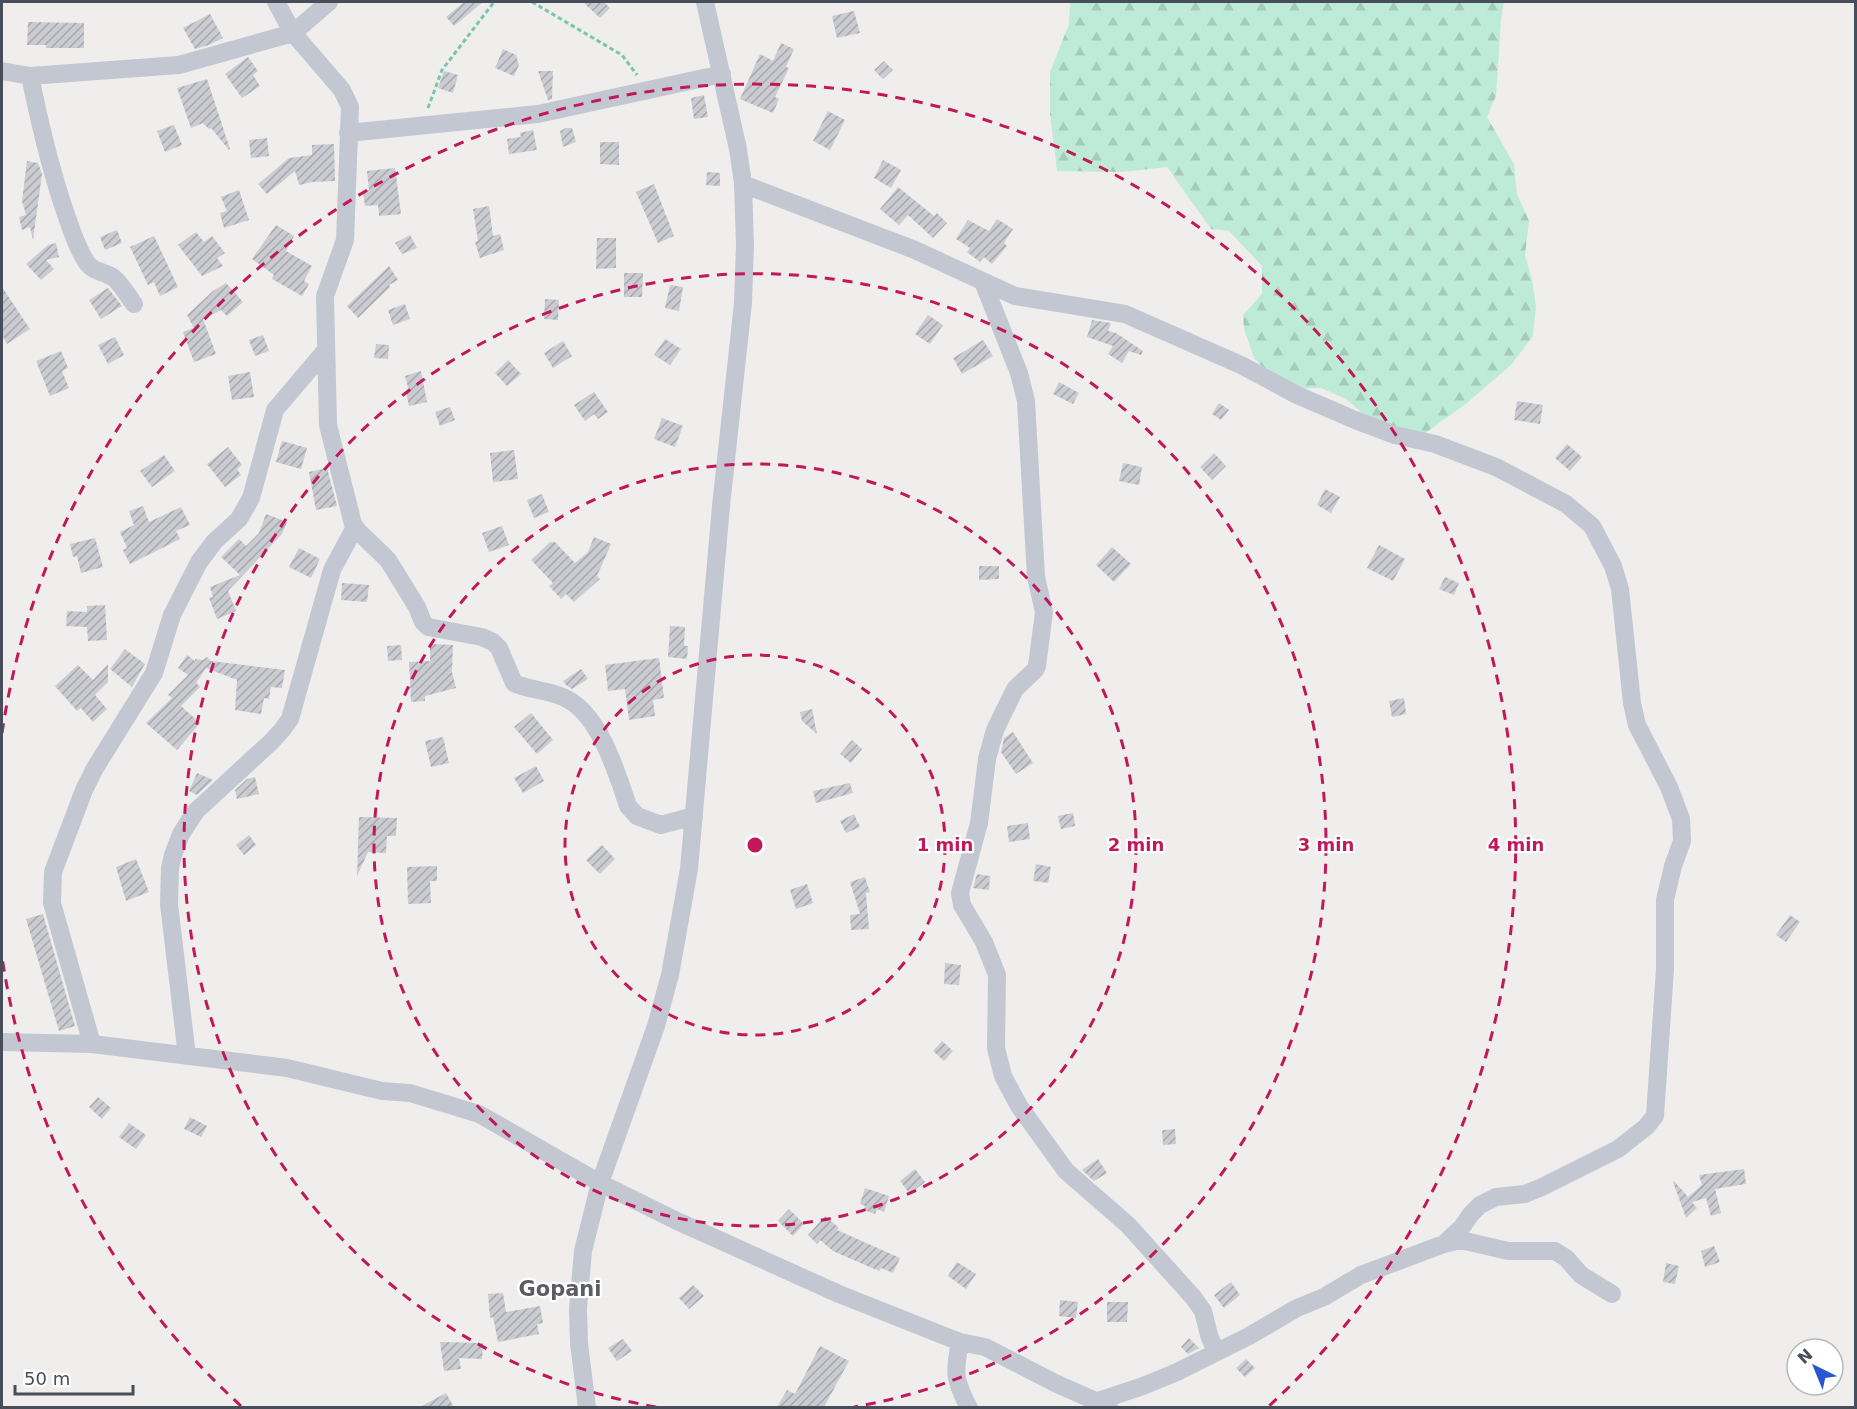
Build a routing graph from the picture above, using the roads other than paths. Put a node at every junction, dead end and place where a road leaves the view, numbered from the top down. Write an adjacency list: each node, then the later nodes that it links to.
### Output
1 (276, 2): 4 (street)
2 (329, 2): 4 (street)
3 (705, 2): 6 (street)
4 (293, 33): 7 (street); 8 (street)
5 (2, 71): 7 (street)
6 (722, 75): 8 (street); 9 (street)
7 (30, 76): 11 (street)
8 (348, 132): 12 (street)
9 (743, 184): 10 (street); 14 (street)
10 (983, 282): 19 (street); 22 (street)
11 (134, 304)
12 (325, 351): 13 (street); 16 (street)
13 (355, 527): 14 (street); 17 (street)
14 (694, 816): 18 (street)
15 (2, 1041): 16 (street)
16 (92, 1044): 17 (street)
17 (187, 1056): 18 (street)
18 (600, 1183): 21 (street); 24 (street)
19 (1444, 1244): 20 (street); 22 (street)
20 (1612, 1294)
21 (960, 1342): 23 (street); 25 (street)
22 (1216, 1352): 23 (street)
23 (1104, 1404)
24 (587, 1407)
25 (969, 1407)

